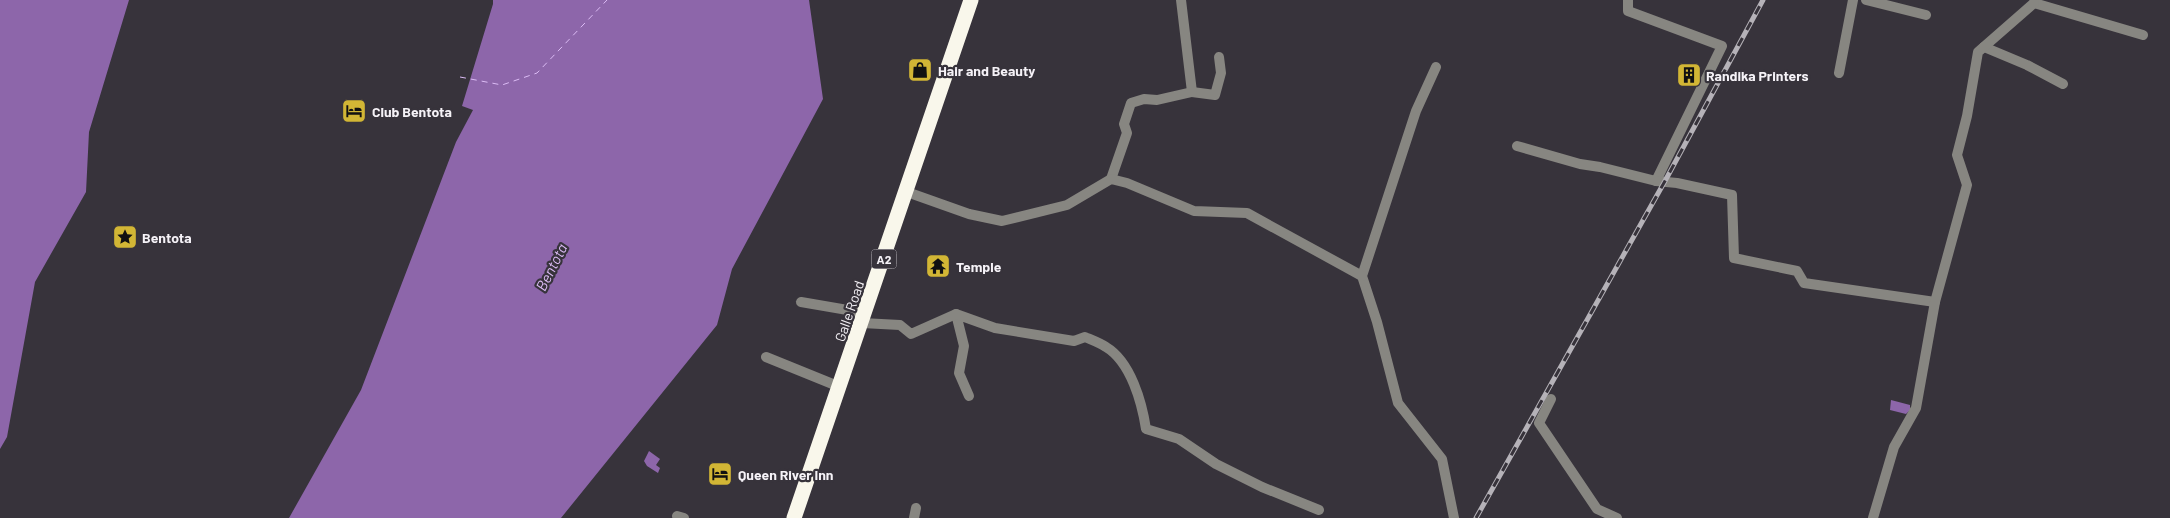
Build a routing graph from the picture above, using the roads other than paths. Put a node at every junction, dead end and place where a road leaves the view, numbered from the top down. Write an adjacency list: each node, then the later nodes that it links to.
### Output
1 (971, 0): 18 (highway, Galle Road / A2)
2 (1181, 0): 14 (street)
3 (1628, 0): 17 (street)
4 (1853, 0): 12 (street)
5 (1866, 0): 7 (street)
6 (2035, 2): 8 (street); 9 (street)
7 (1926, 15)
8 (2143, 35)
9 (1984, 47): 13 (street); 21 (street)
10 (1219, 57): 14 (street)
11 (1436, 67): 19 (street)
12 (1838, 73)
13 (2064, 84)
14 (1192, 92): 16 (street)
15 (1517, 146): 17 (street)
16 (1111, 179): 18 (street); 19 (street)
17 (1656, 181): 21 (street)
18 (907, 192): 23 (highway, Galle Road / A2)
19 (1362, 276): 30 (street)
20 (800, 302): 23 (street)
21 (1935, 302): 32 (street)
22 (956, 314): 23 (street); 26 (street); 28 (street)
23 (864, 318): 25 (highway, Galle Road / A2)
24 (766, 357): 25 (street)
25 (840, 387): 29 (highway, Galle Road / A2)
26 (969, 396)
27 (1551, 399): 31 (street)
28 (1319, 510)
29 (794, 518)
30 (1454, 518)
31 (1617, 518)
32 (1873, 518)

